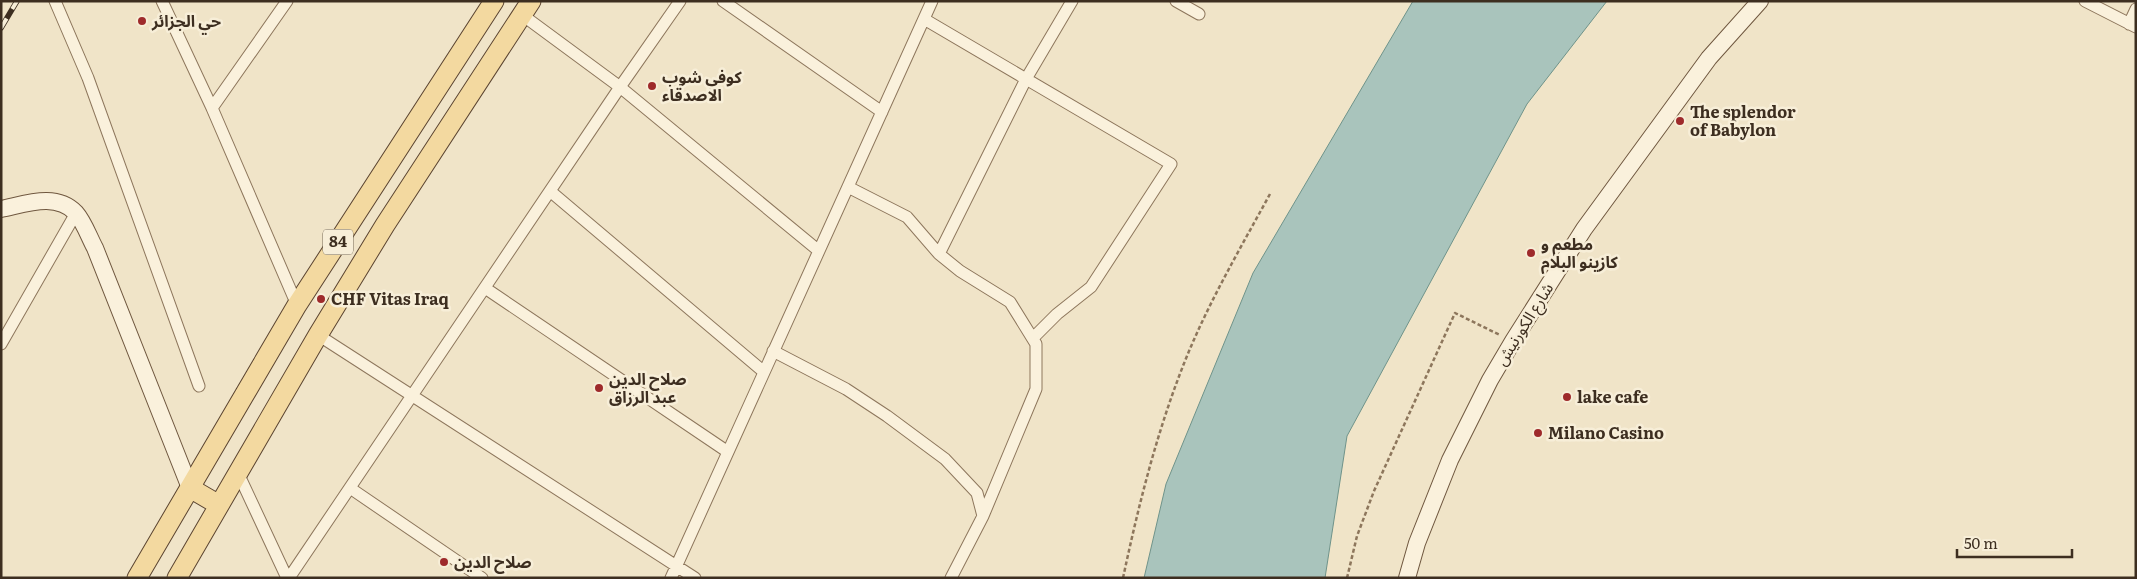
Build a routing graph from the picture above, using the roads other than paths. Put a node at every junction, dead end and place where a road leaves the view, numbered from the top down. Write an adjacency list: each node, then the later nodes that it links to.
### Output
1 (55, 1): 34 (street)
2 (162, 1): 19 (street)
3 (287, 1): 19 (street)
4 (680, 1): 18 (street)
5 (723, 1): 20 (street)
6 (932, 1): 15 (street)
7 (1072, 1): 17 (street)
8 (1176, 1): 14 (street)
9 (1760, 1): 50 (street, شارع الكورنيش)
10 (2085, 1): 16 (street)
11 (492, 2): 28 (main road, 84)
12 (526, 8): 18 (street); 29 (main road, 84)
13 (2136, 9): 16 (street)
14 (1199, 14)
15 (924, 19): 17 (street); 20 (street)
16 (2133, 26)
17 (1026, 79): 26 (street); 30 (street)
18 (620, 87): 22 (street); 25 (street)
19 (212, 108): 28 (street)
20 (882, 112): 21 (street)
21 (848, 187): 25 (street); 26 (street)
22 (550, 191): 27 (street); 33 (street)
23 (1, 209): 24 (street)
24 (76, 213): 31 (street); 38 (street)
25 (819, 251): 32 (street)
26 (939, 254): 30 (street)
27 (485, 288): 35 (street); 36 (street)
28 (297, 304): 38 (main road, 84)
29 (318, 335): 35 (street); 37 (main road, 84)
30 (1033, 338): 41 (street)
31 (1, 344)
32 (773, 351): 33 (street); 41 (street)
33 (764, 372): 36 (street)
34 (199, 386)
35 (413, 396): 39 (street); 42 (street)
36 (728, 452): 42 (street)
37 (238, 473): 40 (main road, 84); 45 (street)
38 (190, 488): 40 (main road); 43 (main road, 84)
39 (350, 488): 45 (street); 46 (street)
40 (219, 505): 44 (main road, 84)
41 (983, 516): 49 (street)
42 (676, 566): 47 (street); 48 (street)
43 (137, 578)
44 (177, 578)
45 (288, 578)
46 (482, 578)
47 (671, 578)
48 (695, 578)
49 (951, 578)
50 (1407, 578)

